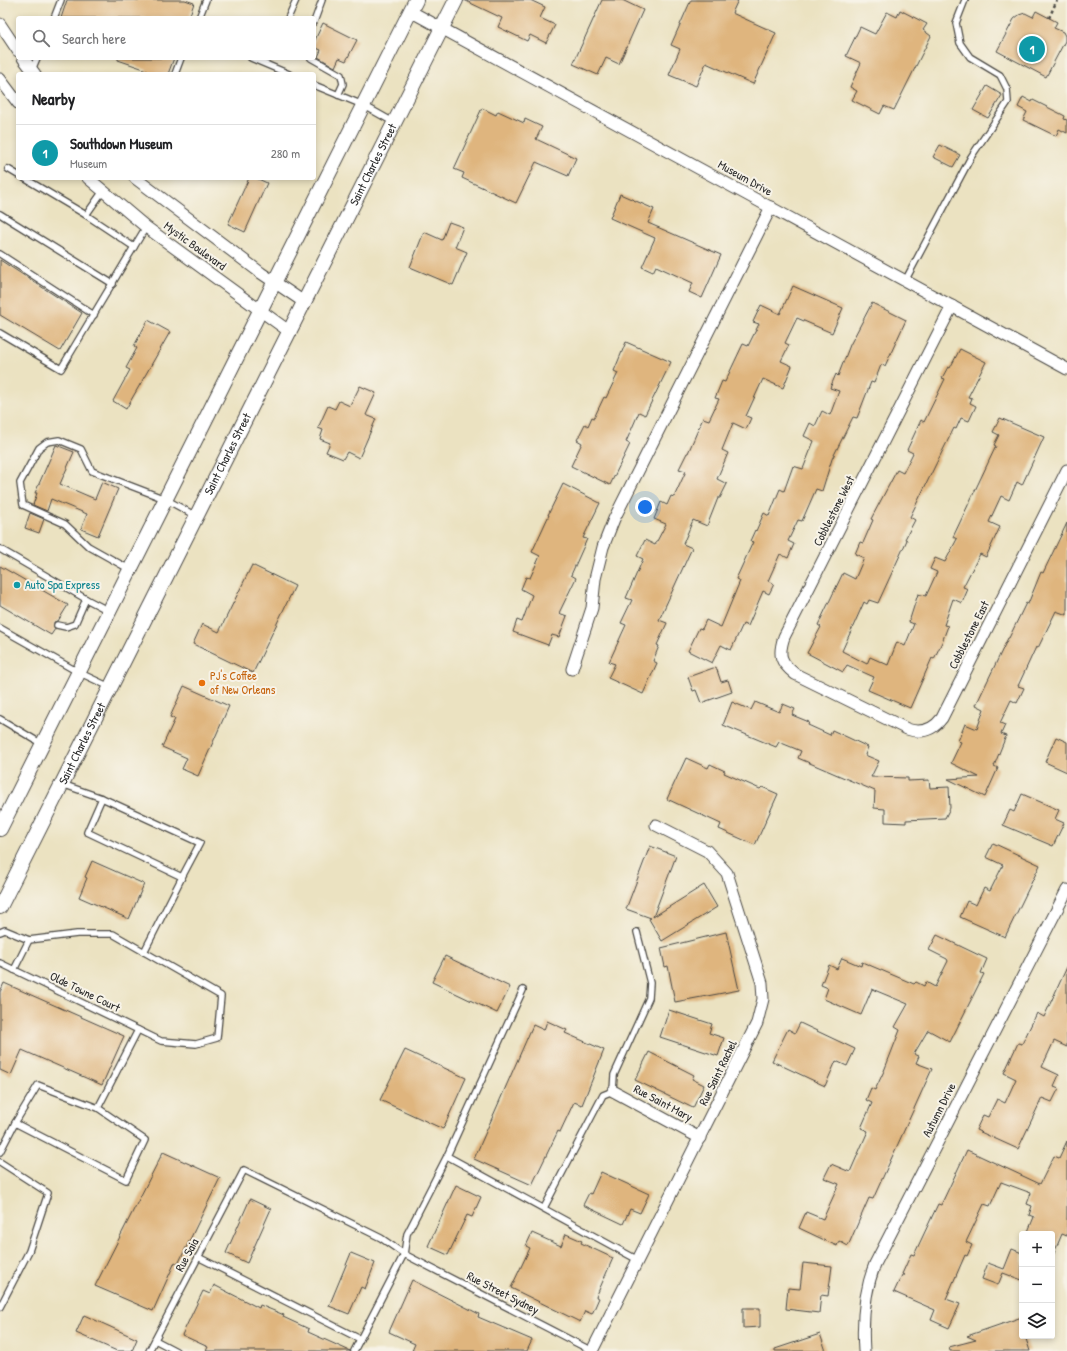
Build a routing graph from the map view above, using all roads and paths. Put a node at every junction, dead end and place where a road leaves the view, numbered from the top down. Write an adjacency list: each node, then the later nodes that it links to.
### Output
1 (61, 0): 9 (lane)
2 (206, 0): 10 (lane)
3 (296, 0): 11 (lane)
4 (322, 0): 12 (lane)
5 (456, 0): 15 (street, Saint Charles Street)
6 (965, 0): 43 (lane)
7 (1057, 0): 13 (path)
8 (413, 5): 15 (street, Museum Drive); 29 (street)
9 (55, 16)
10 (200, 16)
11 (289, 16)
12 (316, 16)
13 (1049, 18)
14 (0, 24): 16 (street)
15 (442, 28): 30 (street, Saint Charles Street); 37 (street, Museum Drive)
16 (16, 48)
17 (25, 60): 22 (street)
18 (37, 60): 22 (lane)
19 (180, 60): 23 (lane)
20 (256, 60): 24 (lane)
21 (315, 60): 27 (lane)
22 (34, 72)
23 (175, 72)
24 (284, 72)
25 (0, 79): 28 (street)
26 (316, 86): 27 (lane)
27 (338, 95): 29 (lane)
28 (16, 100)
29 (363, 105): 30 (lane); 44 (street)
30 (395, 123): 46 (street, Saint Charles Street)
31 (8, 169): 32 (lane)
32 (16, 174)
33 (27, 180): 39 (lane)
34 (90, 180): 36 (street, Mystic Boulevard)
35 (138, 180): 44 (street, Mystic Boulevard)
36 (103, 191): 39 (lane); 40 (street, Mystic Boulevard)
37 (771, 207): 43 (street, Museum Drive); 62 (street)
38 (0, 214): 45 (lane)
39 (86, 215): 41 (lane)
40 (146, 227): 41 (lane); 48 (street, Mystic Boulevard)
41 (134, 247): 45 (lane)
42 (0, 254): 49 (lane)
43 (905, 280): 47 (street, Museum Drive)
44 (274, 282): 46 (street, Mystic Boulevard); 48 (street)
45 (113, 284): 49 (lane)
46 (304, 302): 50 (street, Saint Charles Street)
47 (952, 306): 52 (street, Museum Drive); 65 (street, Cobblestone West)
48 (260, 310): 50 (street, Mystic Boulevard); 54 (street)
49 (94, 315): 51 (lane)
50 (290, 332): 55 (street, Saint Charles Street)
51 (0, 333)
52 (1067, 369)
53 (1067, 470): 65 (street, Cobblestone East)
54 (165, 499): 55 (lane); 57 (street); 57 (lane)
55 (196, 516): 64 (street, Saint Charles Street)
56 (0, 549): 58 (lane)
57 (130, 569): 59 (street)
58 (86, 599): 59 (lane); 60 (lane)
59 (109, 611): 63 (street)
60 (57, 625)
61 (0, 628): 63 (lane)
62 (572, 669)
63 (78, 672): 64 (lane); 67 (street)
64 (110, 687): 68 (street, Saint Charles Street)
65 (848, 700)
66 (0, 719): 67 (lane)
67 (42, 744): 71 (street)
68 (62, 784): 69 (lane); 74 (street, Saint Charles Street)
69 (102, 798): 72 (lane); 72 (lane)
70 (656, 825): 86 (street, Rue Saint Rachel)
71 (0, 829)
72 (182, 877): 78 (lane)
73 (1067, 890): 102 (street, Autumn Drive)
74 (0, 907)
75 (0, 932): 77 (lane)
76 (637, 932): 83 (lane)
77 (29, 940): 78 (lane); 80 (lane)
78 (144, 952): 82 (lane, Olde Towne Court)
79 (0, 963): 80 (lane, Olde Towne Court)
80 (14, 970): 82 (lane, Olde Towne Court)
81 (523, 990): 88 (lane)
82 (138, 1030): 84 (lane)
83 (613, 1091): 86 (street, Rue Saint Mary); 91 (lane)
84 (98, 1108): 85 (lane); 85 (lane)
85 (15, 1123): 87 (lane)
86 (700, 1138): 94 (street, Rue Saint Rachel)
87 (0, 1152)
88 (447, 1156): 91 (lane); 92 (lane)
89 (0, 1162): 95 (lane)
90 (244, 1170): 92 (lane, Rue Street Sydney); 93 (lane, Rue Saia)
91 (544, 1208): 94 (lane)
92 (404, 1254): 96 (lane); 101 (lane, Rue Street Sydney)
93 (198, 1257): 96 (lane); 97 (lane, Rue Saia)
94 (638, 1260): 101 (street, Rue Saint Rachel)
95 (0, 1307)
96 (360, 1339): 100 (lane)
97 (155, 1340): 98 (lane, Rue Saia); 99 (lane)
98 (149, 1351)
99 (176, 1351)
100 (354, 1351)
101 (592, 1351)
102 (864, 1351)

